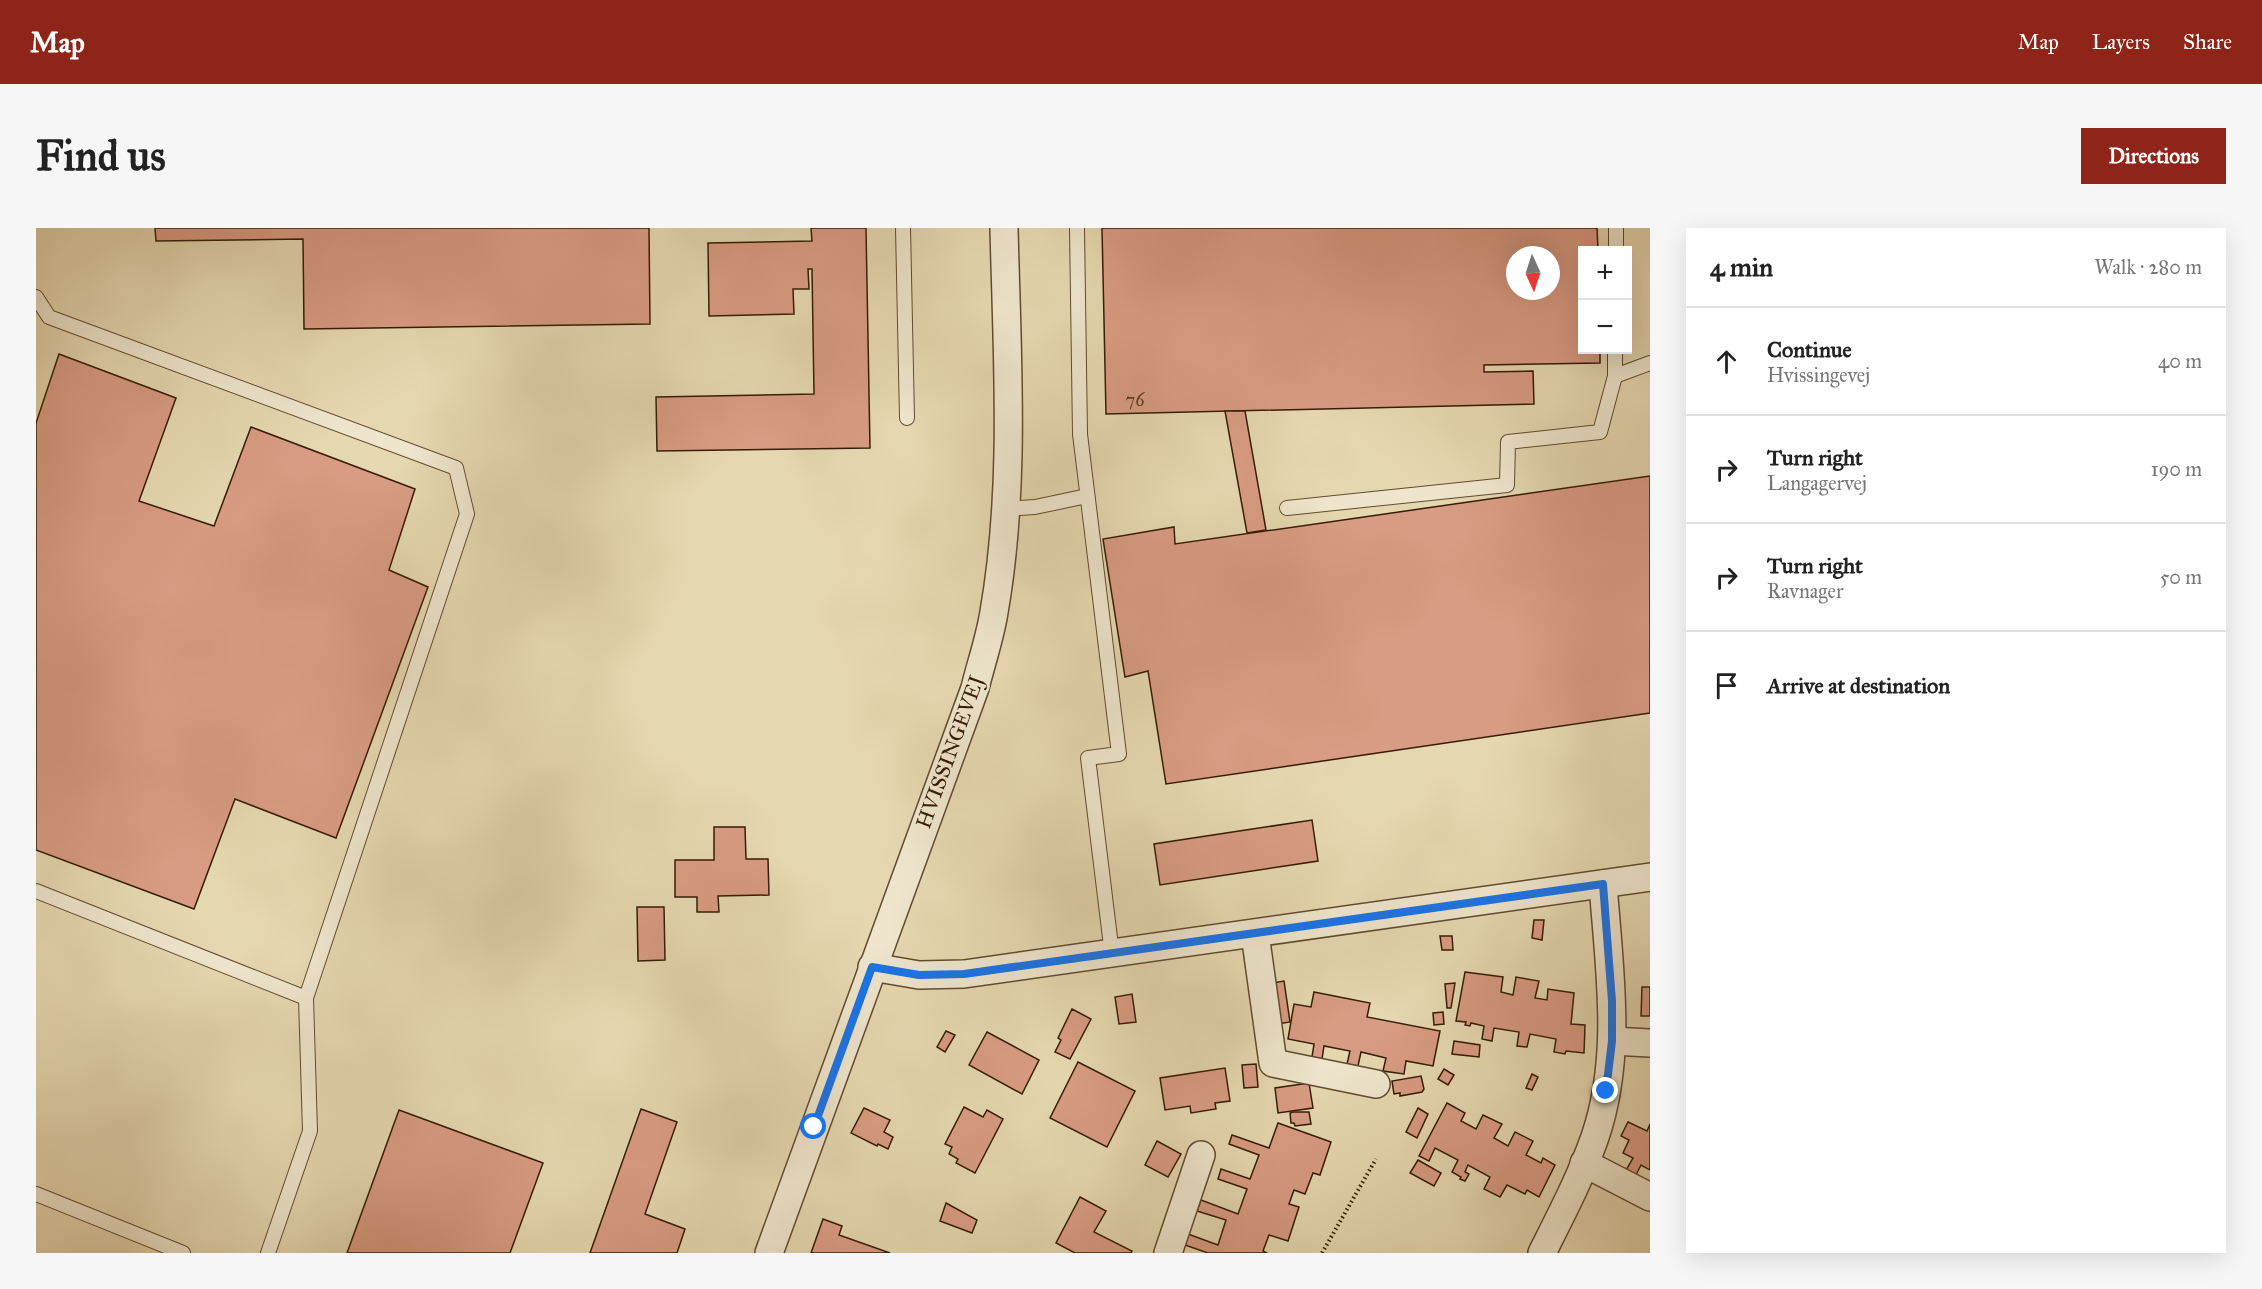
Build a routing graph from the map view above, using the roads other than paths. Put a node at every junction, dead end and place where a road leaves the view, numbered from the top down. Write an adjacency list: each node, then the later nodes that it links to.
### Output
1 (903, 228): 10 (lane)
2 (1004, 228): 13 (street, HVISSINGEVEJ)
3 (1077, 228): 11 (lane)
4 (1616, 228): 5 (lane)
5 (1616, 246)
6 (36, 297): 20 (lane)
7 (1616, 354): 9 (lane)
8 (1650, 363): 9 (lane)
9 (1615, 376): 12 (lane)
10 (907, 418)
11 (1087, 496): 13 (lane); 18 (lane)
12 (1287, 508)
13 (1006, 509): 19 (street, HVISSINGEVEJ)
14 (1650, 877): 15 (street)
15 (1603, 884): 17 (street); 21 (street)
16 (36, 891): 20 (lane)
17 (1255, 934): 18 (street); 23 (street)
18 (1112, 954): 19 (street)
19 (872, 967): 30 (street, HVISSINGEVEJ)
20 (306, 998): 29 (lane)
21 (1612, 1041): 22 (street); 25 (street)
22 (1650, 1043)
23 (1376, 1084)
24 (1200, 1155): 31 (street)
25 (1584, 1163): 27 (street); 32 (street)
26 (36, 1194): 28 (lane)
27 (1650, 1197)
28 (183, 1253)
29 (268, 1253)
30 (769, 1253)
31 (1168, 1253)
32 (1542, 1253)

